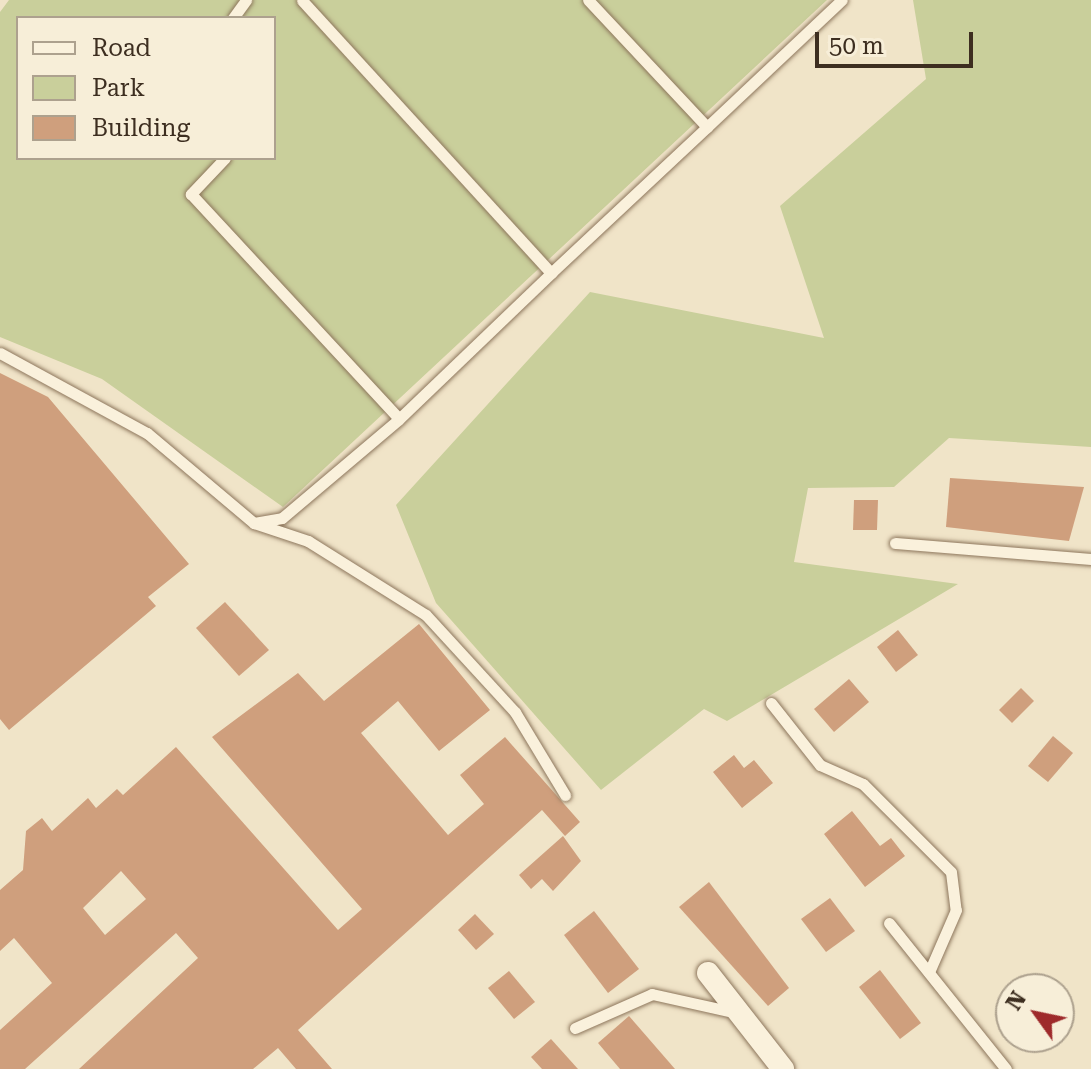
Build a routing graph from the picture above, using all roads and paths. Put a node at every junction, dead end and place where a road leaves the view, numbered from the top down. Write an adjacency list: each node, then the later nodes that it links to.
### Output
1 (302, 0): 6 (lane)
2 (588, 0): 4 (lane)
3 (842, 0): 4 (lane)
4 (707, 127): 6 (lane)
5 (223, 160): 8 (lane)
6 (551, 273): 8 (lane)
7 (0, 353): 9 (lane)
8 (399, 419): 9 (lane)
9 (254, 523): 13 (lane)
10 (895, 543): 11 (lane)
11 (1091, 559)
12 (771, 703): 15 (lane)
13 (565, 795)
14 (889, 923): 15 (lane)
15 (929, 972): 20 (lane)
16 (708, 973): 17 (street)
17 (740, 1013): 18 (lane); 19 (street)
18 (575, 1028)
19 (783, 1069)
20 (1006, 1069)

